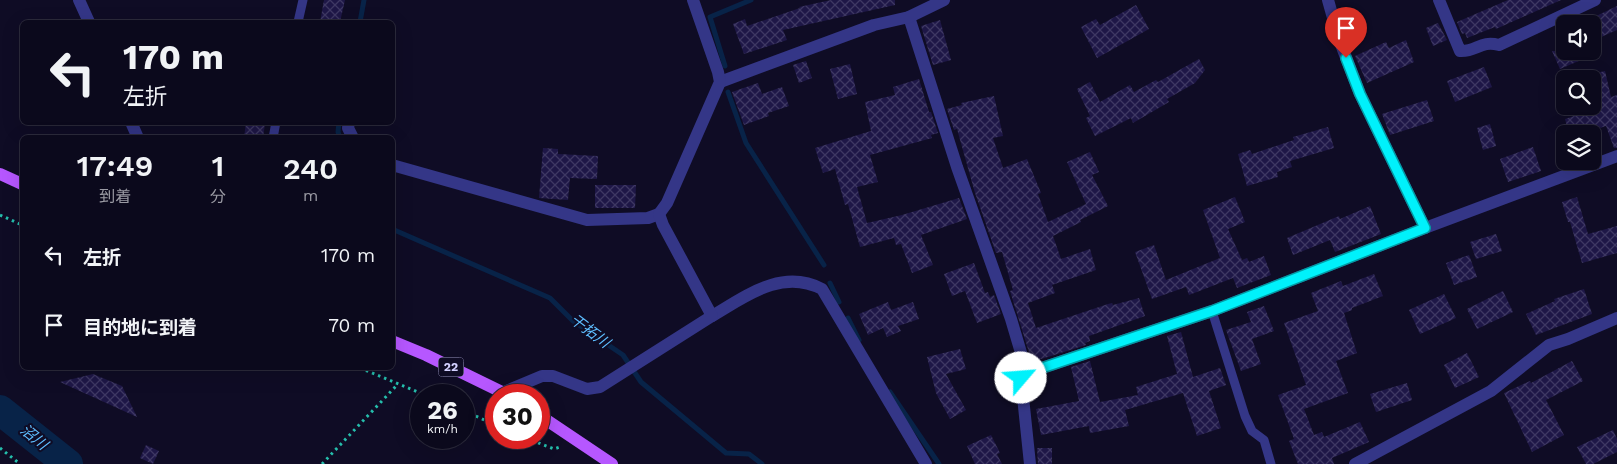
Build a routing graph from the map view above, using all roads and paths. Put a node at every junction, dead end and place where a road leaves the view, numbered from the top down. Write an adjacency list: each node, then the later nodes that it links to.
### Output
1 (80, 0): 9 (street)
2 (303, 0): 10 (lane)
3 (693, 0): 11 (street)
4 (944, 0): 8 (street)
5 (1328, 0): 19 (street)
6 (1439, 0): 7 (street)
7 (1595, 0)
8 (909, 17): 11 (street); 25 (street)
9 (88, 20)
10 (298, 20)
11 (720, 82): 16 (street)
12 (1617, 156): 19 (street)
13 (395, 165): 16 (street)
14 (0, 174): 15 (main road)
15 (20, 183)
16 (659, 214): 21 (street)
17 (0, 215): 18 (path)
18 (20, 224)
19 (1425, 228): 20 (street)
20 (1212, 311): 25 (street); 39 (lane)
21 (712, 316): 28 (street); 37 (street)
22 (1617, 318): 40 (street)
23 (395, 342): 27 (main road, 22)
24 (365, 370): 26 (path)
25 (1027, 373): 38 (street)
26 (398, 384): 29 (path); 35 (path)
27 (485, 384)
28 (526, 384)
29 (410, 389)
30 (550, 422): 31 (main road)
31 (579, 440): 32 (path); 36 (main road)
32 (550, 447)
33 (0, 448): 34 (path)
34 (20, 464)
35 (322, 464)
36 (612, 464)
37 (926, 464)
38 (1030, 464)
39 (1271, 464)
40 (1354, 464)

